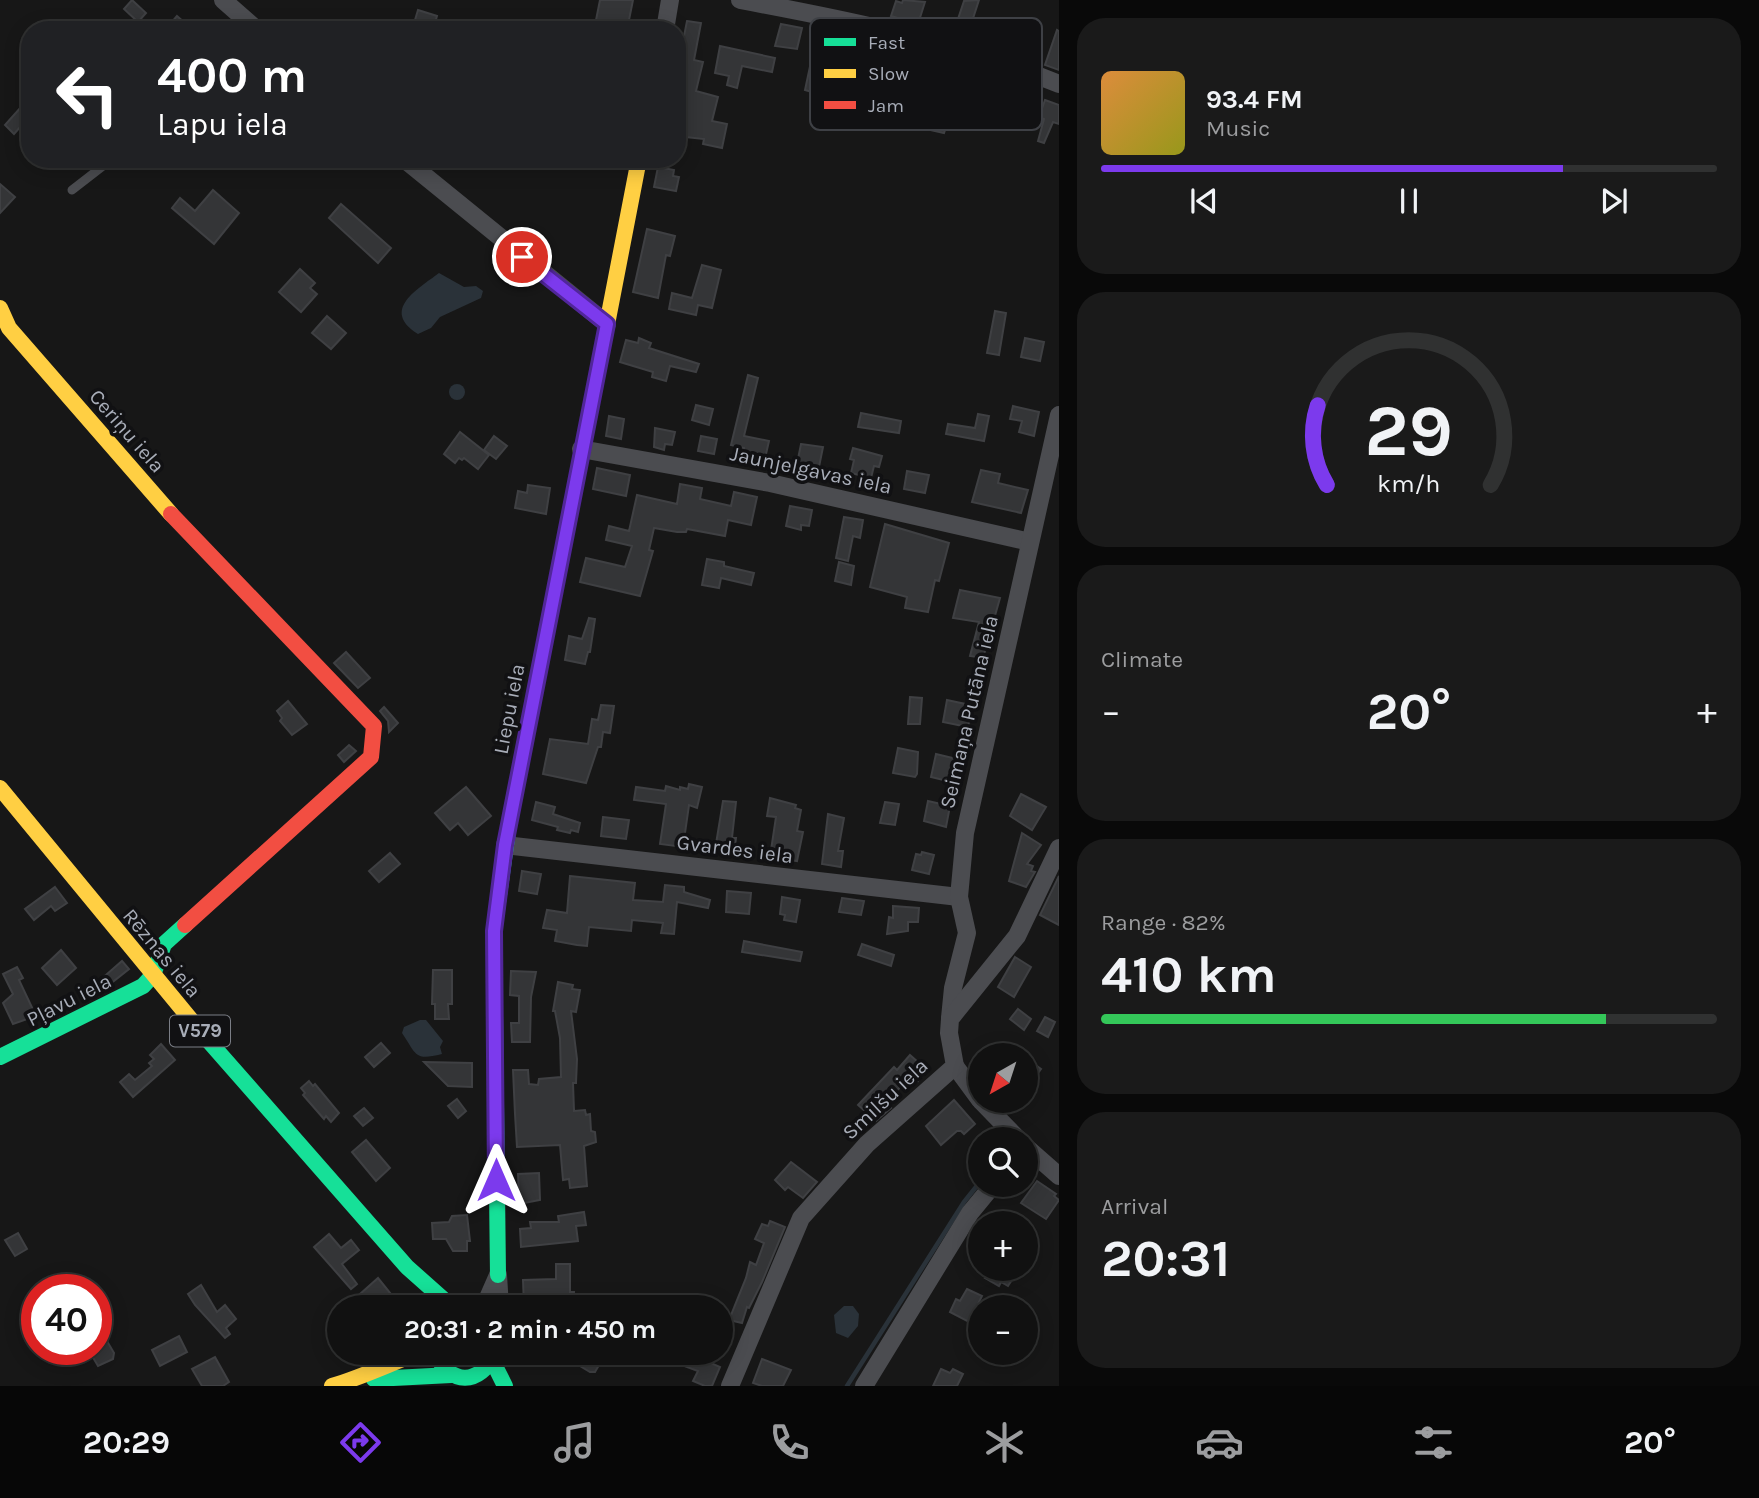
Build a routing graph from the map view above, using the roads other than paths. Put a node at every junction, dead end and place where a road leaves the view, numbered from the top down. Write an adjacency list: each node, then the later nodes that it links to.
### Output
1 (223, 0): 5 (street)
2 (670, 0): 6 (street)
3 (740, 0): 4 (street)
4 (833, 18)
5 (245, 21)
6 (666, 21)
7 (1042, 77): 8 (street)
8 (1059, 84)
9 (101, 168): 12 (lane)
10 (415, 168): 14 (street)
11 (637, 168): 14 (street, Liepu iela)
12 (72, 190)
13 (0, 308): 22 (street, Ceriņu iela)
14 (607, 324): 16 (street, Liepu iela)
15 (1059, 415): 17 (street, Seimaņa Putāna iela)
16 (581, 449): 17 (street, Jaunjelgavas iela); 19 (street, Liepu iela)
17 (1030, 542): 21 (street, Seimaņa Putāna iela)
18 (0, 788): 22 (street, Rēznas iela / V579)
19 (505, 845): 21 (street, Gvardes iela); 33 (street, Liepu iela)
20 (1059, 848): 23 (street)
21 (959, 897): 23 (street, Seimaņa Putāna iela)
22 (153, 975): 24 (street, Pļavu iela); 32 (street, Rēznas iela / V579)
23 (950, 1019): 25 (street, Smilšu iela)
24 (0, 1058)
25 (955, 1066): 26 (street); 46 (street, Smilšu iela)
26 (968, 1084)
27 (993, 1113): 28 (street)
28 (1006, 1127)
29 (1038, 1157): 30 (street)
30 (1059, 1175)
31 (983, 1197): 47 (street)
32 (407, 1267): 34 (street, Rēznas iela / V579); 35 (street, Rēznas iela / V579)
33 (498, 1275): 36 (street, Liepu iela); 37 (street, Liepu iela)
34 (423, 1295)
35 (438, 1295)
36 (489, 1295)
37 (499, 1295)
38 (387, 1365): 42 (street)
39 (442, 1365): 43 (street)
40 (488, 1365): 43 (street)
41 (496, 1365): 45 (street)
42 (366, 1376): 43 (street); 44 (street)
43 (462, 1380)
44 (332, 1386)
45 (505, 1386)
46 (730, 1386)
47 (864, 1386)

